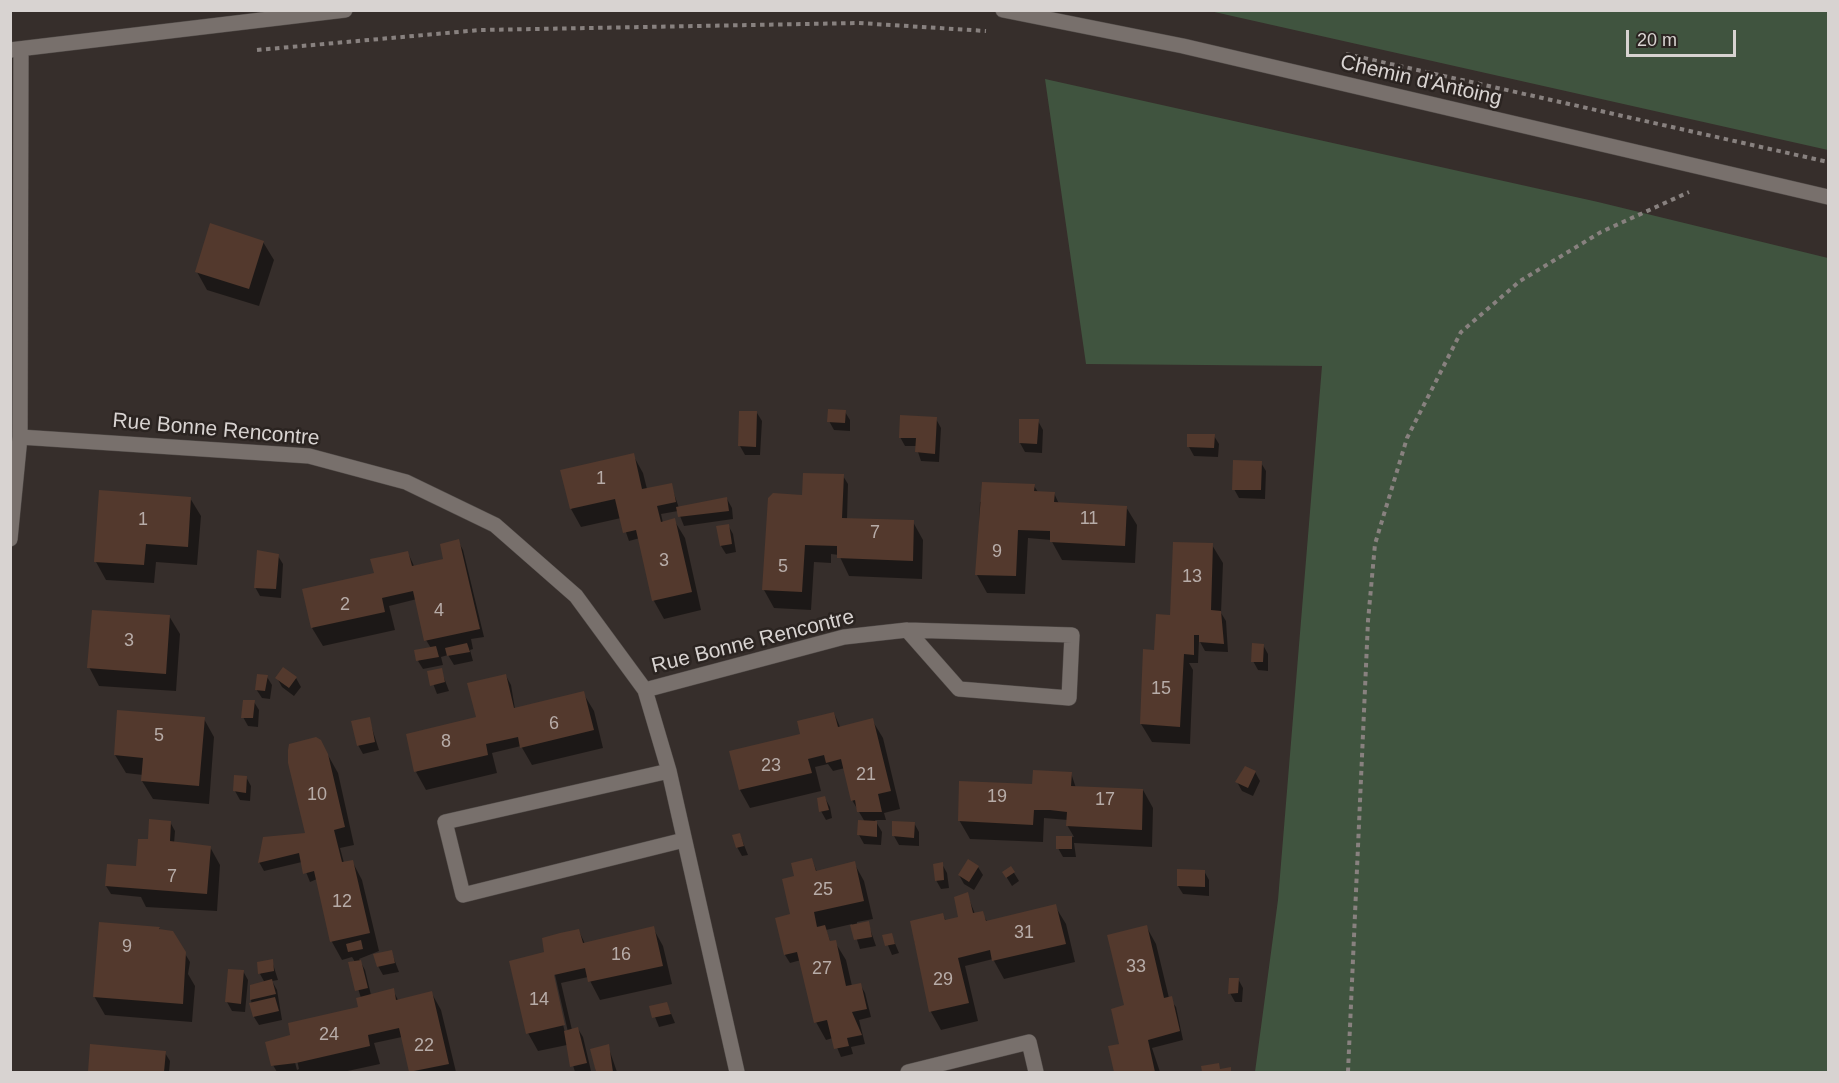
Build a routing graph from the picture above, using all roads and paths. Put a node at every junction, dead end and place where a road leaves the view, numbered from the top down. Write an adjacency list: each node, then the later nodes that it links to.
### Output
1 (345, 10): 4 (street)
2 (1004, 10): 9 (street, Chemin d'Antoing)
3 (996, 33): 5 (path)
4 (16, 50): 10 (street)
5 (253, 50)
6 (1343, 54): 7 (path)
7 (1828, 162)
8 (1684, 187): 20 (path)
9 (1828, 197)
10 (20, 437): 11 (street); 13 (street, Rue Bonne Rencontre)
11 (10, 539)
12 (907, 630): 12 (street, Rue Bonne Rencontre); 13 (street, Rue Bonne Rencontre)
13 (645, 690): 14 (street, Rue Bonne Rencontre)
14 (669, 771): 15 (street, Rue Bonne Rencontre); 15 (street)
15 (684, 840): 17 (street, Rue Bonne Rencontre)
16 (933, 1070): 18 (street); 19 (street)
17 (737, 1072)
18 (908, 1072)
19 (1036, 1072)
20 (1348, 1072)

